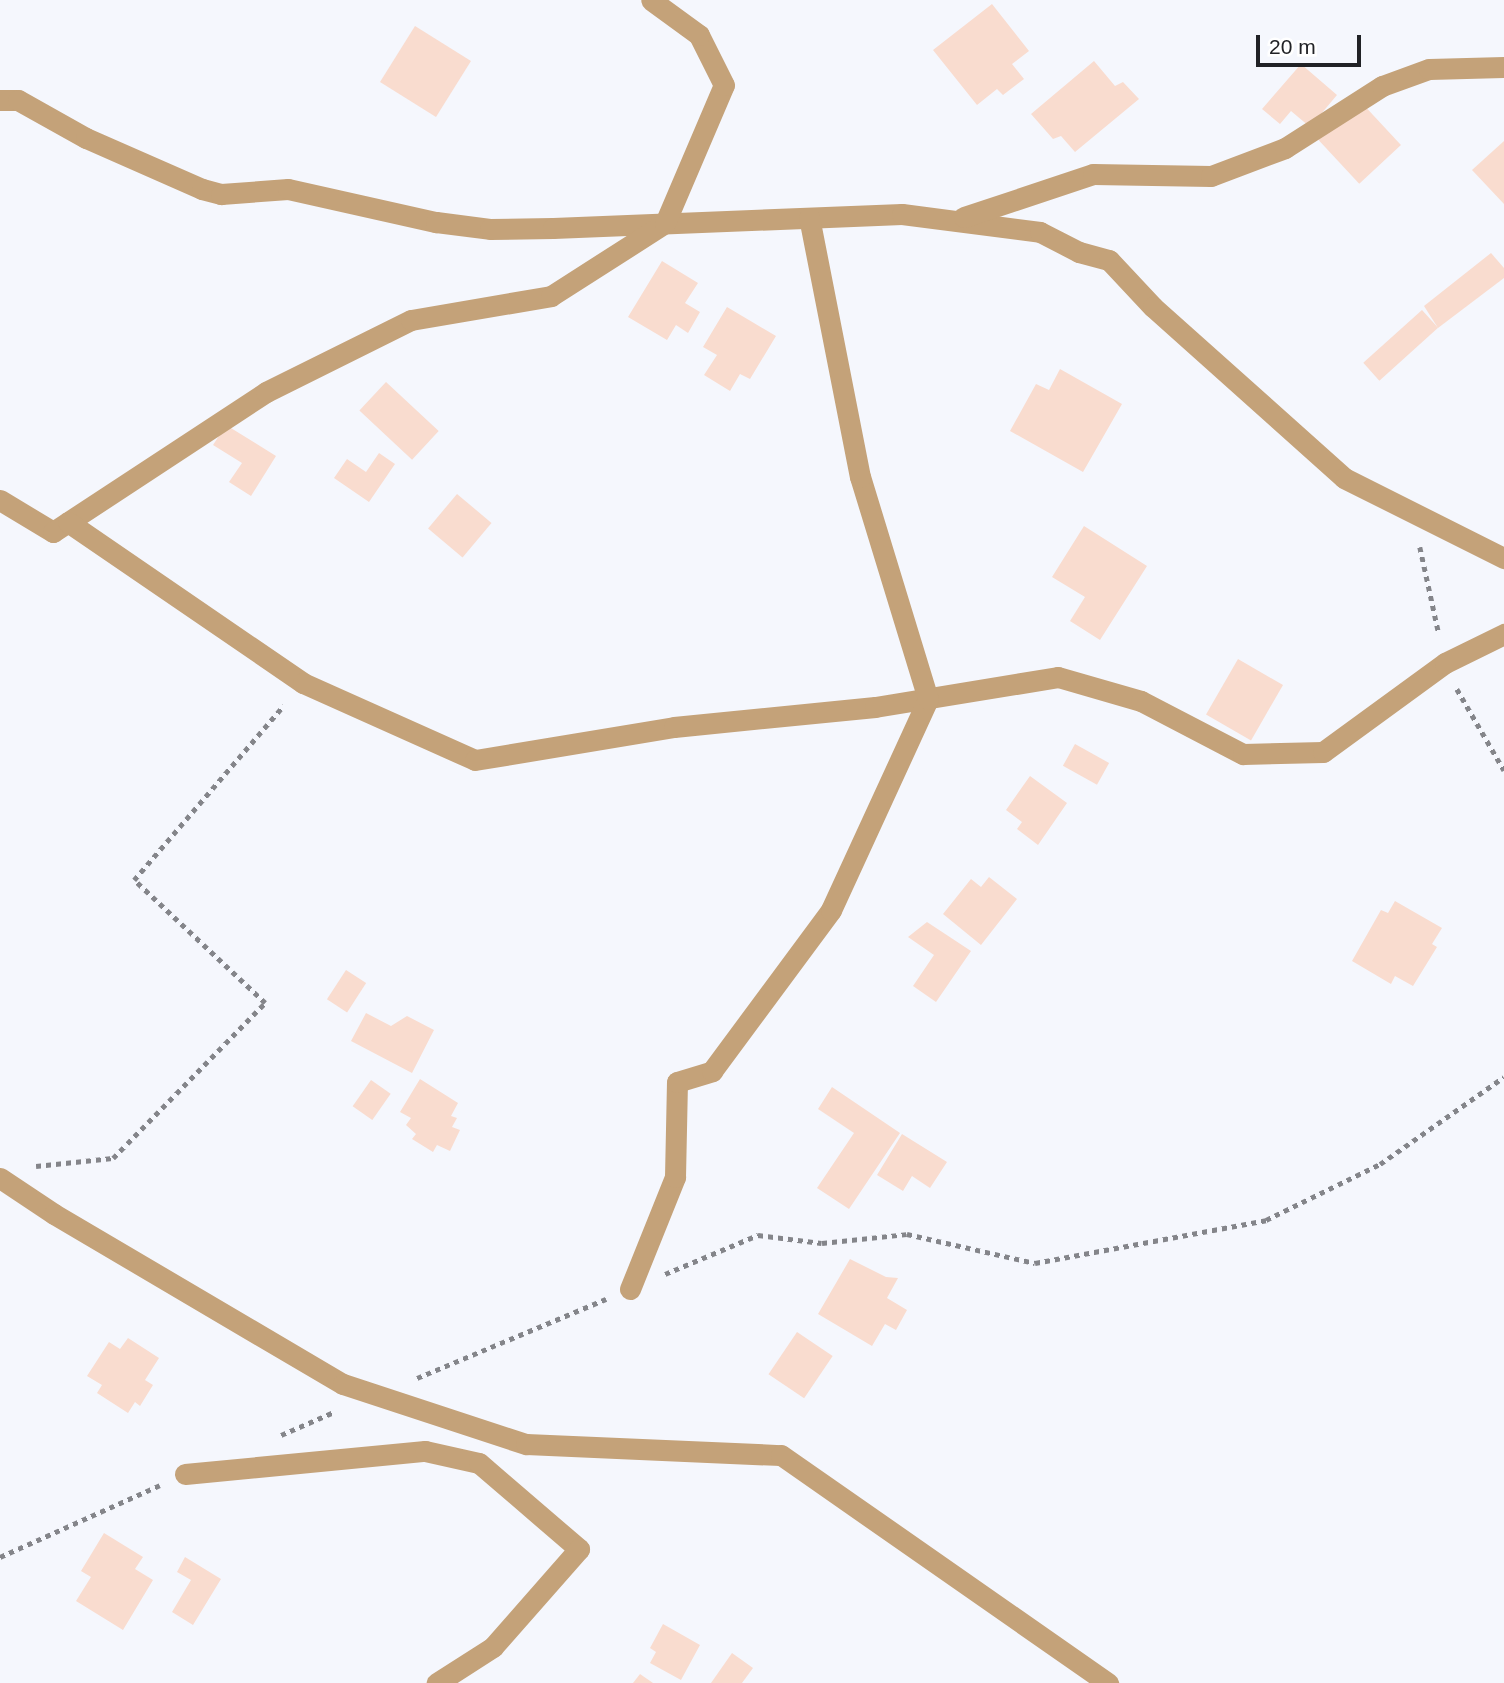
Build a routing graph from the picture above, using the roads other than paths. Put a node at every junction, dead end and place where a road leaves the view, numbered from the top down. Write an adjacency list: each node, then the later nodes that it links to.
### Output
1 (651, 0): 6 (street)
2 (1504, 67): 5 (street)
3 (0, 100): 6 (street)
4 (809, 218): 5 (street); 6 (street); 11 (street)
5 (955, 220): 9 (street)
6 (665, 223): 8 (street)
7 (0, 500): 8 (street)
8 (68, 522): 11 (street)
9 (1504, 558)
10 (1504, 634): 11 (street)
11 (928, 699): 13 (street)
12 (0, 1178): 16 (street)
13 (630, 1289)
14 (185, 1475): 15 (street)
15 (437, 1683)
16 (1108, 1683)

